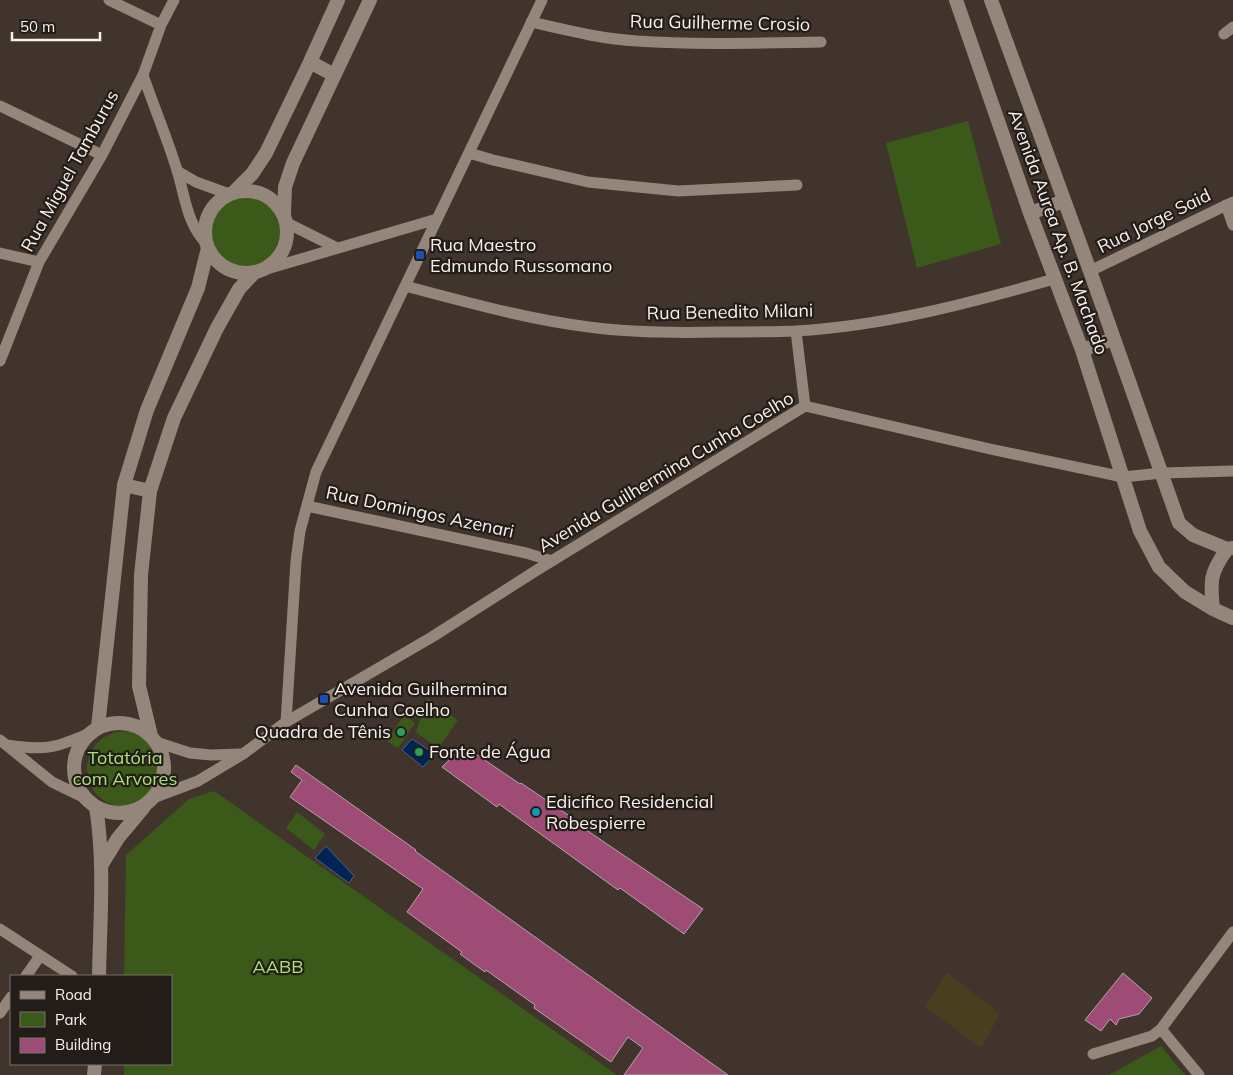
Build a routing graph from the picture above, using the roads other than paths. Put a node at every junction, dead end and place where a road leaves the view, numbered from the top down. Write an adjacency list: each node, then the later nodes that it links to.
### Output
1 (109, 0): 9 (street)
2 (174, 0): 9 (street, Rua Miguel Tamburus)
3 (338, 0): 11 (street)
4 (370, 0): 13 (street)
5 (542, 0): 8 (street)
6 (956, 0): 22 (street, Avenida Aurea Ap. B. Machado)
7 (991, 0): 20 (street, Avenida Aurea Ap. B. Machado)
8 (531, 22): 10 (street, Rua Guilherme Crosio); 15 (street)
9 (162, 25): 12 (street, Rua Miguel Tamburus)
10 (821, 42)
11 (310, 62): 13 (street); 19 (street)
12 (143, 75): 16 (street, Rua Miguel Tamburus); 17 (street)
13 (334, 75): 23 (street)
14 (0, 106): 16 (street)
15 (469, 153): 18 (street); 24 (street)
16 (102, 155): 29 (street, Rua Miguel Tamburus)
17 (177, 171): 19 (street); 26 (street)
18 (797, 185)
19 (232, 193): 23 (street); 26 (street)
20 (1064, 200): 22 (street); 30 (street, Avenida Aurea Ap. B. Machado)
21 (1230, 204): 25 (street); 30 (street, Rua Jorge Said)
22 (1030, 213): 32 (street, Avenida Aurea Ap. B. Machado)
23 (285, 219): 27 (street); 31 (street)
24 (437, 219): 27 (street); 33 (street)
25 (1233, 225)
26 (208, 246): 31 (street); 42 (street)
27 (338, 248): 31 (street)
28 (0, 253): 29 (street)
29 (39, 262): 37 (street, Rua Miguel Tamburus)
30 (1090, 271): 35 (street, Avenida Aurea Ap. B. Machado)
31 (257, 272): 43 (street)
32 (1054, 279): 34 (street, Rua Benedito Milani); 36 (street, Avenida Aurea Ap. B. Machado)
33 (405, 286): 34 (street, Rua Benedito Milani); 44 (street)
34 (796, 331): 38 (street)
35 (1113, 339): 36 (street); 40 (street, Avenida Aurea Ap. B. Machado)
36 (1082, 350): 41 (street, Avenida Aurea Ap. B. Machado)
37 (0, 361)
38 (805, 406): 41 (street, Avenida Guilhermina Cunha Coelho); 47 (street, Avenida Guilhermina Cunha Coelho)
39 (1233, 472): 40 (street, Avenida Guilhermina Cunha Coelho)
40 (1162, 473): 41 (street, Avenida Guilhermina Cunha Coelho); 45 (street, Avenida Aurea Ap. B. Machado)
41 (1123, 477): 49 (street, Avenida Aurea Ap. B. Machado)
42 (124, 485): 43 (street); 52 (street)
43 (150, 490): 53 (street)
44 (307, 506): 46 (street, Rua Domingos Azenari); 51 (street)
45 (1230, 548): 49 (street)
46 (526, 553): 47 (street, Rua Domingos Azenari); 48 (street, Rua Domingos Azenari)
47 (552, 561): 48 (street, Avenida Guilhermina Cunha Coelho)
48 (537, 570): 51 (street, Avenida Guilhermina Cunha Coelho)
49 (1213, 609): 50 (street, Avenida Aurea Ap. B. Machado)
50 (1233, 618)
51 (286, 722): 55 (street, Avenida Guilhermina Cunha Coelho)
52 (94, 730): 53 (street); 54 (street); 56 (street)
53 (154, 739): 55 (street); 57 (street)
54 (4, 743): 56 (street)
55 (243, 754): 57 (street, Avenida Guilhermina Cunha Coelho)
56 (85, 798): 58 (street)
57 (150, 801): 58 (street); 59 (street)
58 (96, 807): 59 (street)
59 (102, 865): 65 (street)
60 (0, 929): 62 (street)
61 (1232, 936): 68 (street)
62 (40, 956): 63 (street); 64 (street)
63 (27, 975)
64 (70, 975)
65 (99, 975)
66 (10, 998): 67 (street)
67 (0, 1013)
68 (1161, 1029): 69 (street); 70 (street)
69 (1092, 1054)
70 (1200, 1075)

